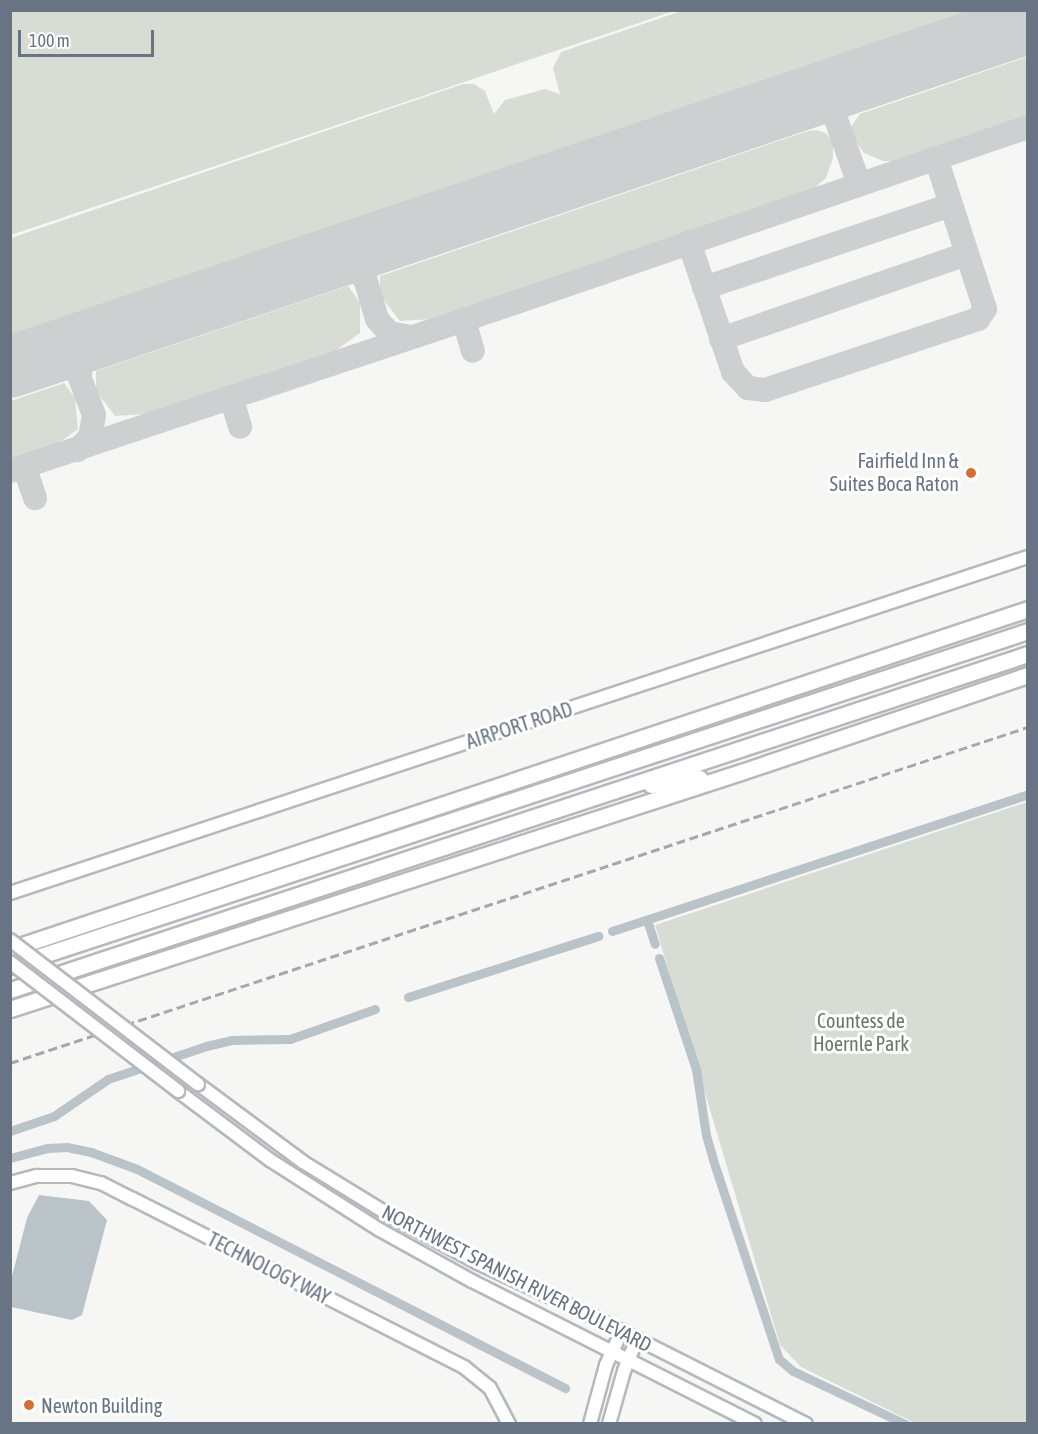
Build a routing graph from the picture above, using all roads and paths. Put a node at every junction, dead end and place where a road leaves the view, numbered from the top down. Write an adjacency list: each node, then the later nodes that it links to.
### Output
1 (1028, 557): 10 (street, AIRPORT ROAD)
2 (1028, 609): 3 (highway)
3 (974, 626): 7 (highway); 12 (highway)
4 (1028, 632): 7 (highway)
5 (1028, 654): 9 (highway)
6 (1028, 675): 8 (highway)
7 (831, 697): 13 (highway)
8 (741, 772): 9 (highway); 15 (highway)
9 (610, 791): 14 (highway)
10 (10, 893)
11 (10, 940): 17 (street, NORTHWEST SPANISH RIVER BOULEVARD, bridge)
12 (10, 949)
13 (10, 964): 19 (street, NORTHWEST SPANISH RIVER BOULEVARD, bridge)
14 (10, 990)
15 (10, 1009)
16 (10, 1183): 21 (street, TECHNOLOGY WAY)
17 (622, 1331): 18 (street, NORTHWEST SPANISH RIVER BOULEVARD); 19 (street)
18 (637, 1339): 20 (street); 25 (street, NORTHWEST SPANISH RIVER BOULEVARD)
19 (612, 1352): 20 (street, NORTHWEST SPANISH RIVER BOULEVARD); 22 (street)
20 (628, 1360): 23 (street); 24 (street, NORTHWEST SPANISH RIVER BOULEVARD)
21 (506, 1420)
22 (590, 1424)
23 (609, 1424)
24 (755, 1424)
25 (806, 1424)

